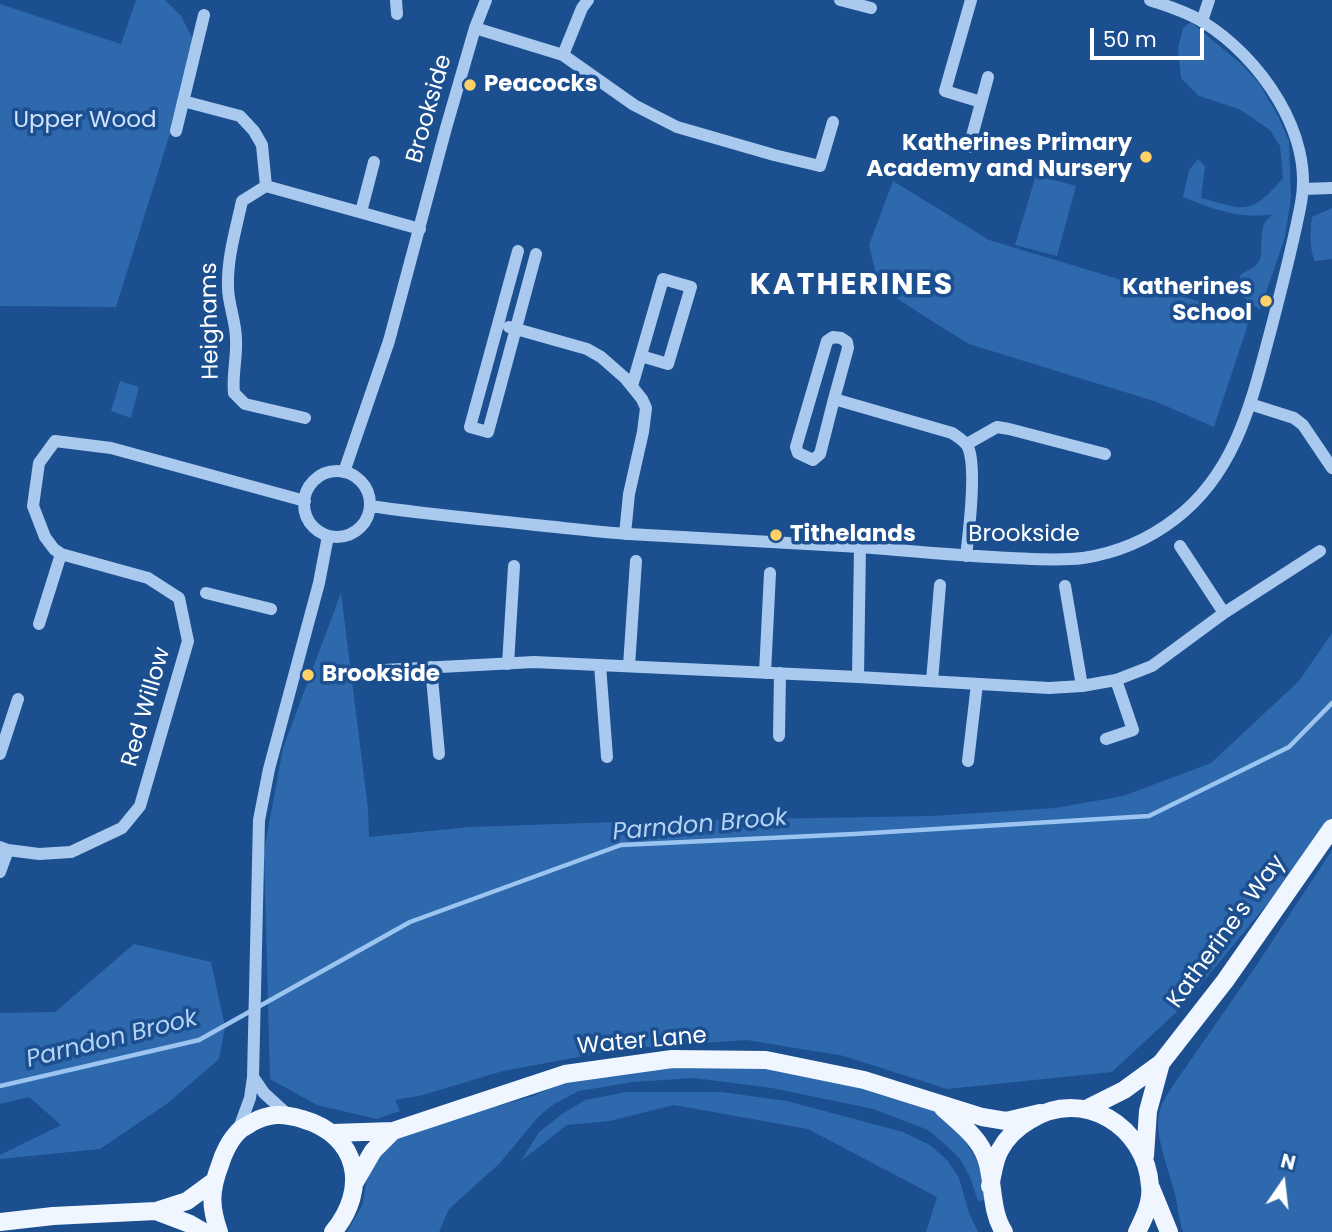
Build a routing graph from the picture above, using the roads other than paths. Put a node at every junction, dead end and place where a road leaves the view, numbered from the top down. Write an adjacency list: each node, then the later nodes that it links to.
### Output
1 (396, 0): 9 (street)
2 (486, 0): 12 (street, Brookside)
3 (589, 0): 13 (street)
4 (840, 0): 8 (street)
5 (971, 0): 16 (street)
6 (1150, 0): 11 (street, Brookside)
7 (1209, 0): 11 (street)
8 (871, 8)
9 (397, 14)
10 (204, 15): 15 (street)
11 (1202, 20): 23 (street, Brookside)
12 (475, 28): 13 (street); 25 (street, Brookside)
13 (563, 55): 17 (street)
14 (988, 77): 16 (street)
15 (183, 101): 18 (street); 21 (street)
16 (981, 102): 19 (street)
17 (833, 122)
18 (176, 131)
19 (969, 147)
20 (374, 162): 24 (street)
21 (267, 186): 24 (street); 34 (street, Heighams)
22 (1332, 188): 23 (street)
23 (1303, 189): 33 (street, Brookside)
24 (361, 212): 25 (street)
25 (420, 229): 38 (street, Brookside)
26 (517, 251): 28 (street)
27 (536, 254): 29 (street)
28 (498, 324): 29 (street); 29 (street)
29 (516, 329): 31 (street)
30 (641, 356): 30 (street); 31 (street)
31 (632, 386): 41 (street)
32 (834, 399): 32 (street); 35 (street)
33 (1251, 404): 37 (street); 47 (street, Brookside)
34 (305, 418)
35 (967, 444): 36 (street); 47 (street)
36 (1105, 454)
37 (1332, 468)
38 (344, 472): 39 (street); 40 (street)
39 (304, 501): 42 (street); 46 (street)
40 (370, 506): 41 (street, Brookside); 42 (street)
41 (625, 534): 44 (street, Brookside)
42 (328, 536): 80 (street)
43 (1180, 546): 55 (street)
44 (860, 547): 47 (street, Brookside); 64 (street)
45 (1320, 551): 55 (street)
46 (61, 554): 56 (street); 77 (street, Red Willow)
47 (966, 556)
48 (636, 561): 59 (street)
49 (513, 566): 57 (street)
50 (770, 573): 62 (street)
51 (940, 585): 66 (street)
52 (1065, 586): 68 (street)
53 (206, 593): 54 (street)
54 (271, 610)
55 (1224, 613): 65 (street)
56 (39, 624)
57 (508, 664): 58 (street); 60 (street)
58 (600, 665): 59 (street); 74 (street)
59 (629, 666): 62 (street)
60 (431, 667): 61 (street); 73 (street)
61 (384, 670)
62 (765, 673): 63 (street)
63 (780, 673): 64 (street); 70 (street)
64 (858, 677): 66 (street)
65 (1116, 680): 68 (street); 71 (street)
66 (932, 681): 67 (street)
67 (976, 684): 68 (street); 75 (street)
68 (1082, 686)
69 (18, 699): 72 (street)
70 (779, 736)
71 (1105, 739)
72 (0, 754)
73 (439, 754)
74 (607, 757)
75 (968, 761)
76 (1332, 828): 79 (main road, Katherine's Way)
77 (4, 848): 78 (street, Red Willow)
78 (0, 872)
79 (1160, 1063): 82 (main road, Katherine's Way); 88 (main road, Katherine's Way)
80 (253, 1077): 84 (street); 86 (street)
81 (940, 1105): 83 (main road, Water Lane); 85 (main road, Water Lane); 91 (main road, Water Lane)
82 (1087, 1109): 83 (main road, Water Lane); 88 (main road)
83 (1040, 1113): 91 (main road)
84 (288, 1115): 86 (main road); 87 (main road)
85 (393, 1130): 87 (main road, Water Lane); 90 (main road)
86 (238, 1131): 89 (main road)
87 (333, 1133): 90 (main road)
88 (1145, 1157): 92 (main road)
89 (213, 1182): 93 (main road); 96 (main road)
90 (355, 1182): 97 (main road)
91 (990, 1186): 98 (main road, Water Lane)
92 (1151, 1188): 99 (main road); 100 (main road)
93 (156, 1211): 94 (main road); 95 (main road)
94 (0, 1222)
95 (204, 1232)
96 (219, 1232)
97 (333, 1232)
98 (1004, 1232)
99 (1137, 1232)
100 (1169, 1232)

